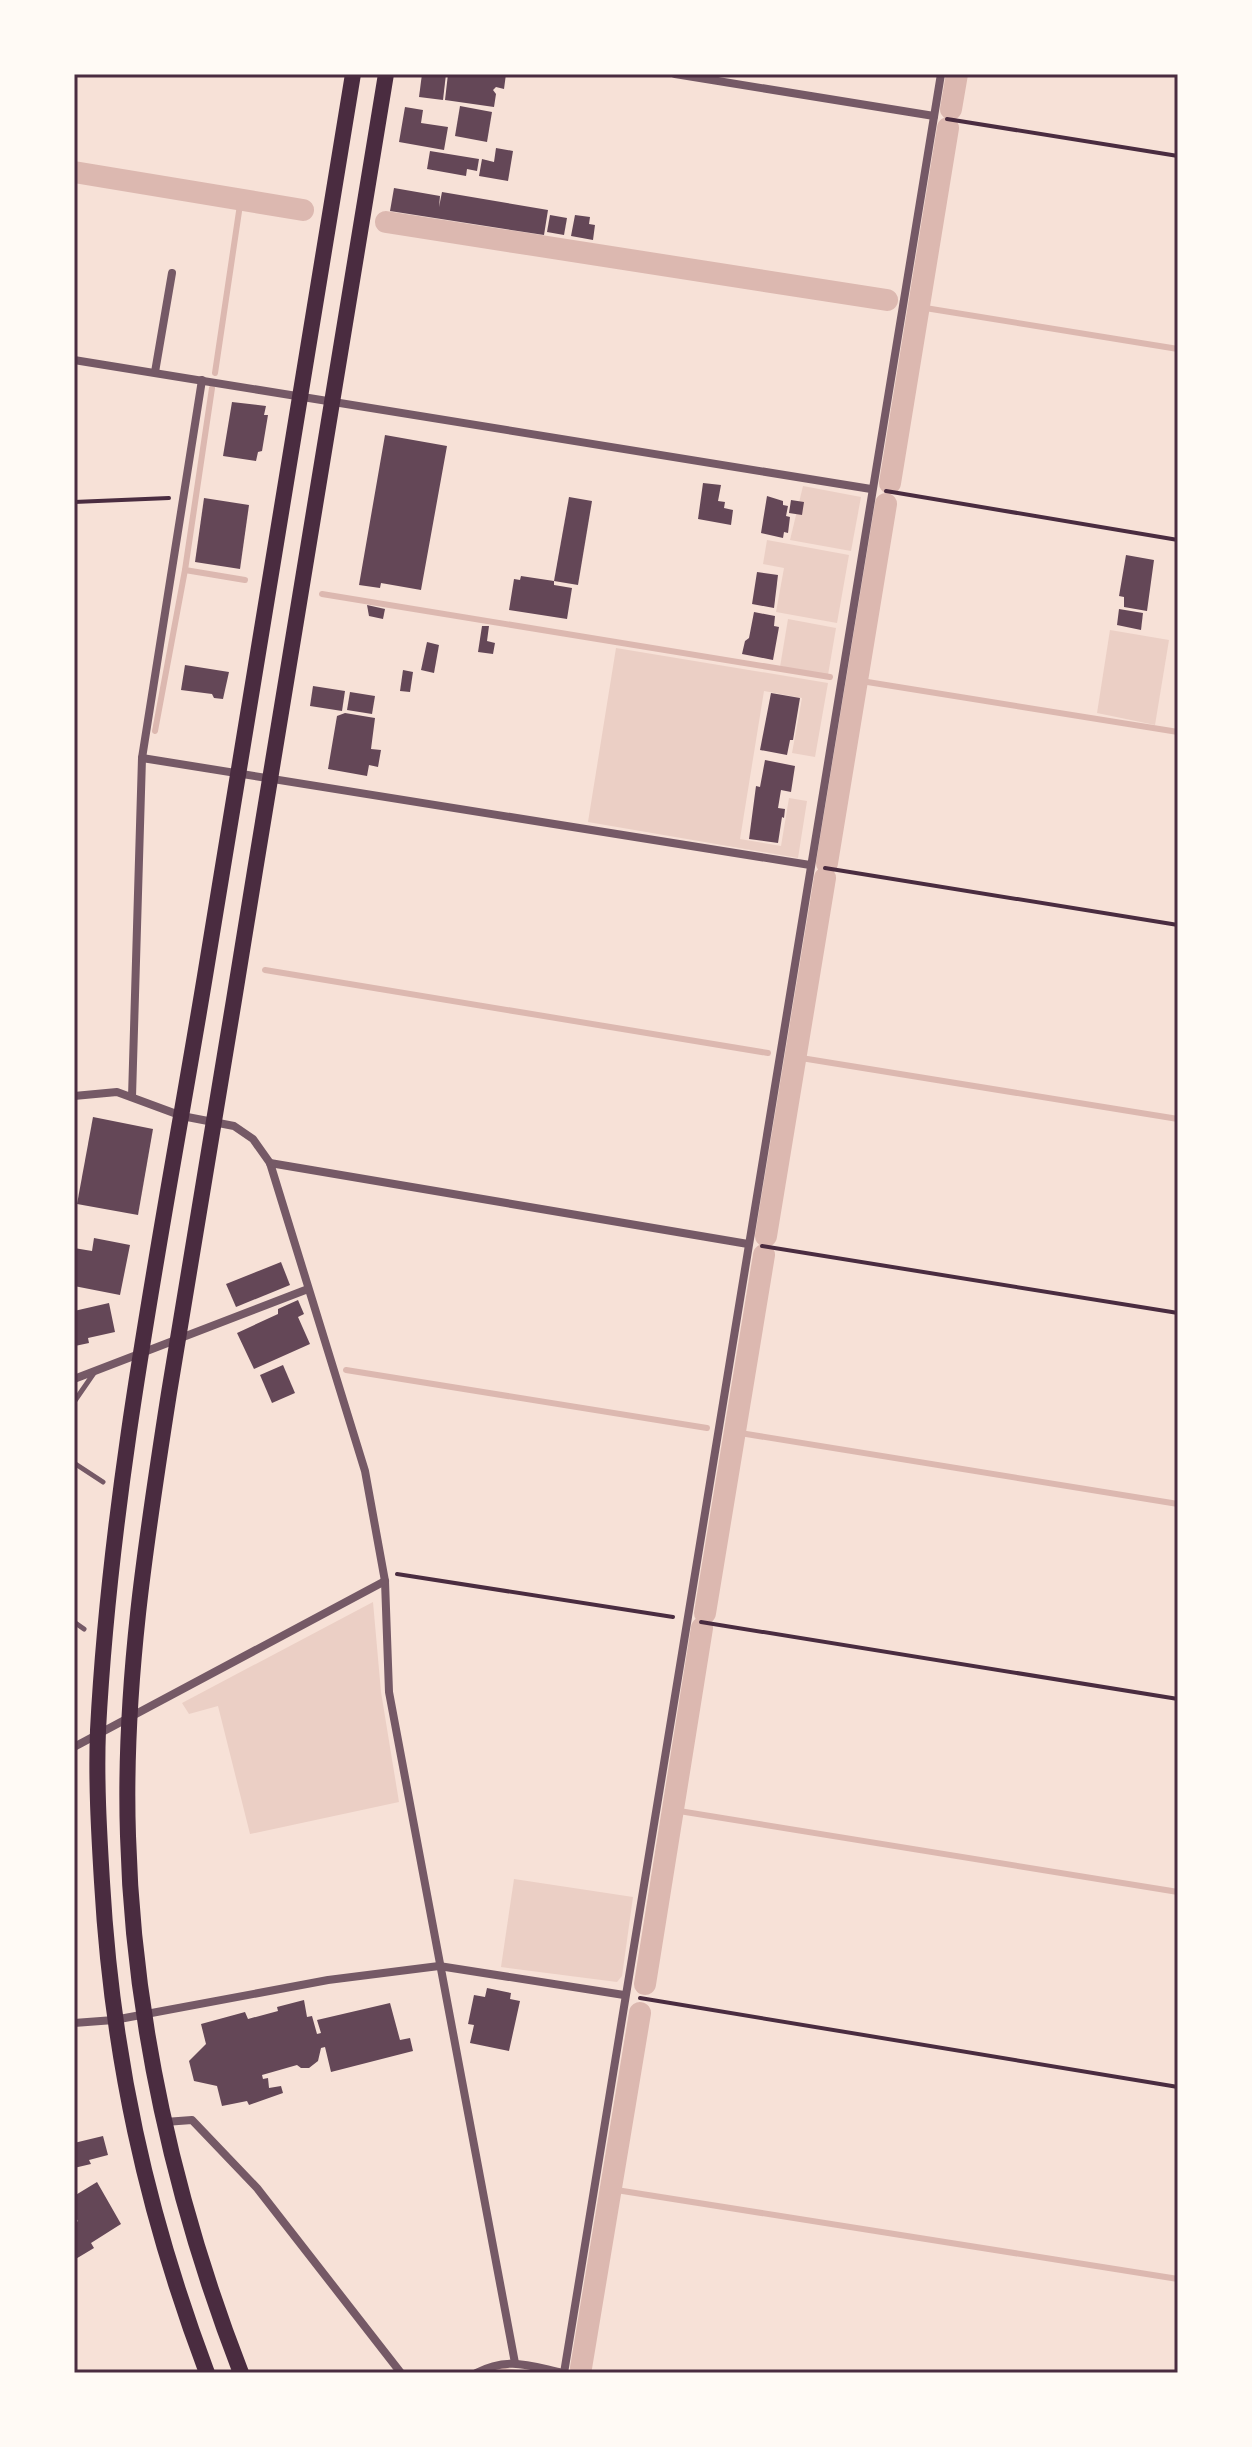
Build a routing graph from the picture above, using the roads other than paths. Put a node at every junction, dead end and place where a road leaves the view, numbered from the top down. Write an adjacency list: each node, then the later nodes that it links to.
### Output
1 (353, 74): 10 (main road)
2 (386, 74): 11 (main road)
3 (675, 74): 5 (street)
4 (941, 74): 5 (street)
5 (934, 116): 12 (street)
6 (172, 273): 8 (street)
7 (74, 360): 8 (street)
8 (155, 372): 9 (street)
9 (202, 380): 10 (street); 13 (street)
10 (300, 397): 11 (street); 14 (main road)
11 (331, 403): 12 (street); 15 (main road)
12 (871, 489): 16 (street)
13 (142, 758): 14 (street); 18 (street)
14 (239, 772): 15 (street); 19 (main road)
15 (270, 778): 16 (street); 20 (main road)
16 (810, 865): 22 (street)
17 (74, 1096): 18 (street)
18 (132, 1097): 19 (street)
19 (182, 1116): 20 (street); 25 (main road)
20 (214, 1121): 21 (street); 24 (main road)
21 (270, 1163): 22 (street); 23 (street)
22 (748, 1244): 38 (street)
23 (308, 1289): 24 (street); 31 (street)
24 (178, 1339): 25 (street); 34 (main road)
25 (143, 1351): 26 (street); 35 (main road)
26 (96, 1370): 27 (street); 28 (lane)
27 (74, 1379)
28 (74, 1402)
29 (74, 1463): 30 (lane)
30 (103, 1482)
31 (385, 1581): 34 (street); 37 (street)
32 (74, 1622): 33 (lane)
33 (84, 1629)
34 (130, 1718): 35 (street); 39 (main road)
35 (98, 1735): 36 (street); 40 (main road)
36 (74, 1747)
37 (439, 1966): 38 (street); 39 (street); 43 (street)
38 (624, 1995): 48 (street)
39 (145, 2014): 40 (street); 42 (main road)
40 (114, 2020): 41 (street); 44 (main road)
41 (74, 2023)
42 (165, 2122): 45 (main road); 46 (street)
43 (515, 2363): 47 (street); 48 (street)
44 (207, 2373)
45 (241, 2373)
46 (401, 2373)
47 (476, 2373)
48 (564, 2373)

